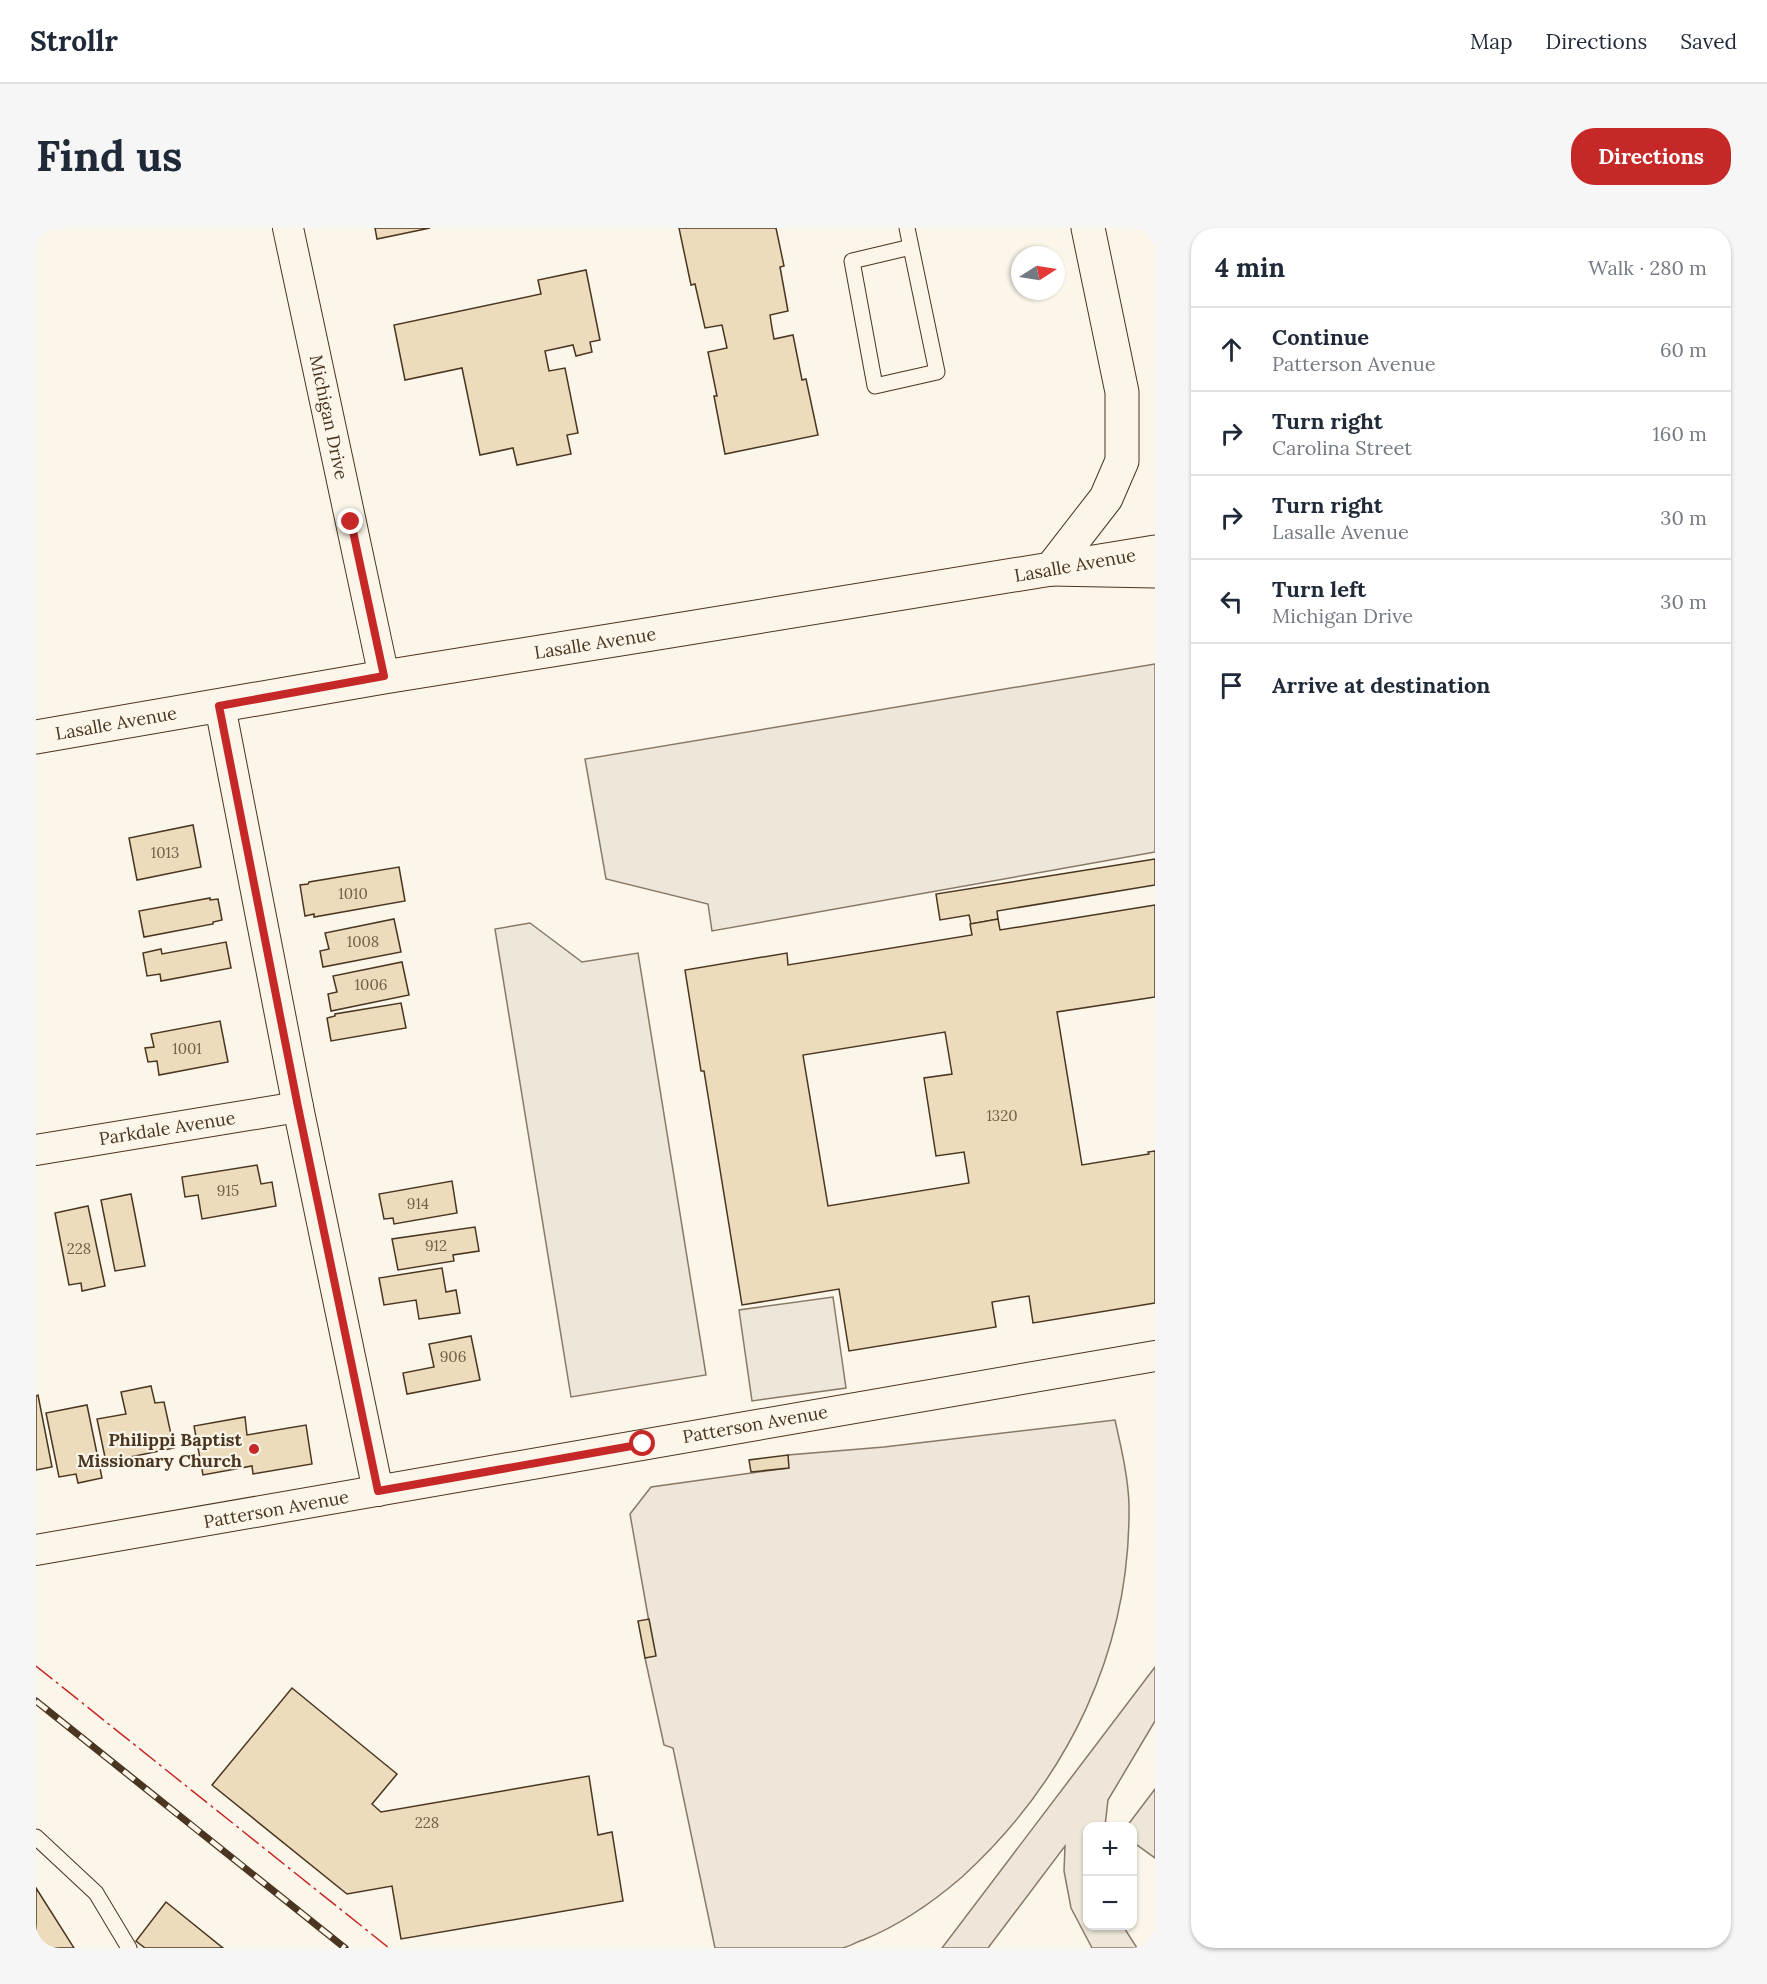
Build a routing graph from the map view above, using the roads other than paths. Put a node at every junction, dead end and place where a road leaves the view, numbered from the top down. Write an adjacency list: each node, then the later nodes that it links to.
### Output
1 (288, 228): 8 (street, Michigan Drive)
2 (907, 228): 4 (lane)
3 (1088, 228): 6 (main road)
4 (911, 247): 4 (lane)
5 (1155, 552): 6 (main road, Lasalle Avenue)
6 (1051, 569): 7 (main road); 8 (main road, Lasalle Avenue)
7 (1155, 571)
8 (384, 676): 9 (main road, Lasalle Avenue)
9 (219, 706): 10 (main road, Lasalle Avenue); 11 (street)
10 (36, 736)
11 (298, 1107): 12 (street, Parkdale Avenue); 14 (street)
12 (36, 1150)
13 (1155, 1356): 14 (street, Patterson Avenue)
14 (378, 1491): 15 (street, Patterson Avenue)
15 (36, 1550)
16 (36, 1837): 17 (lane)
17 (129, 1948)

